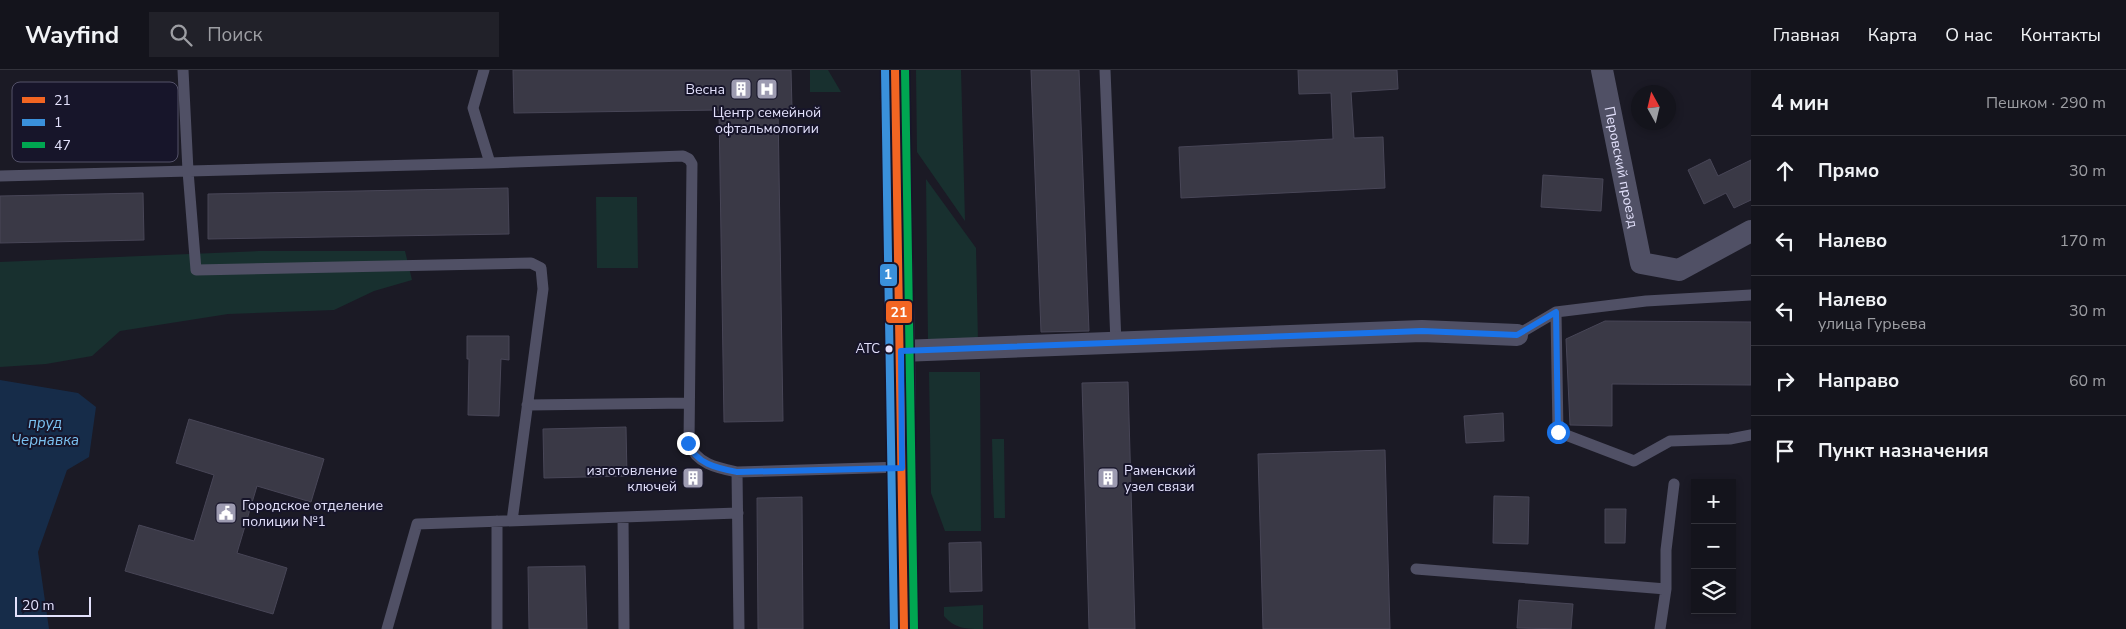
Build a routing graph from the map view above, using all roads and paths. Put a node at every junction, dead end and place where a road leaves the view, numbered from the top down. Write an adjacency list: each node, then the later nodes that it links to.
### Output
1 (183, 70): 7 (lane)
2 (484, 70): 6 (lane)
3 (896, 70): 14 (main road)
4 (1105, 70): 13 (lane)
5 (1602, 70): 9 (street, Перовский проезд)
6 (490, 163): 7 (lane); 15 (lane)
7 (188, 171): 8 (lane); 16 (lane)
8 (0, 176)
9 (1751, 230)
10 (1751, 295): 11 (lane)
11 (1556, 312): 12 (lane); 17 (lane)
12 (1517, 335): 13 (street)
13 (1116, 343): 14 (street)
14 (901, 351): 18 (main road)
15 (689, 403): 16 (lane); 19 (lane)
16 (527, 405): 24 (lane)
17 (1751, 435)
18 (902, 468): 19 (lane); 31 (main road)
19 (737, 472): 21 (lane)
20 (1674, 484): 26 (lane)
21 (738, 513): 22 (lane); 30 (lane)
22 (623, 517): 24 (lane); 29 (lane)
23 (497, 521): 24 (lane); 27 (lane); 28 (lane)
24 (512, 521)
25 (1416, 569): 26 (lane)
26 (1666, 589): 32 (lane)
27 (387, 629)
28 (497, 629)
29 (624, 629)
30 (739, 629)
31 (904, 629)
32 (1660, 629)

